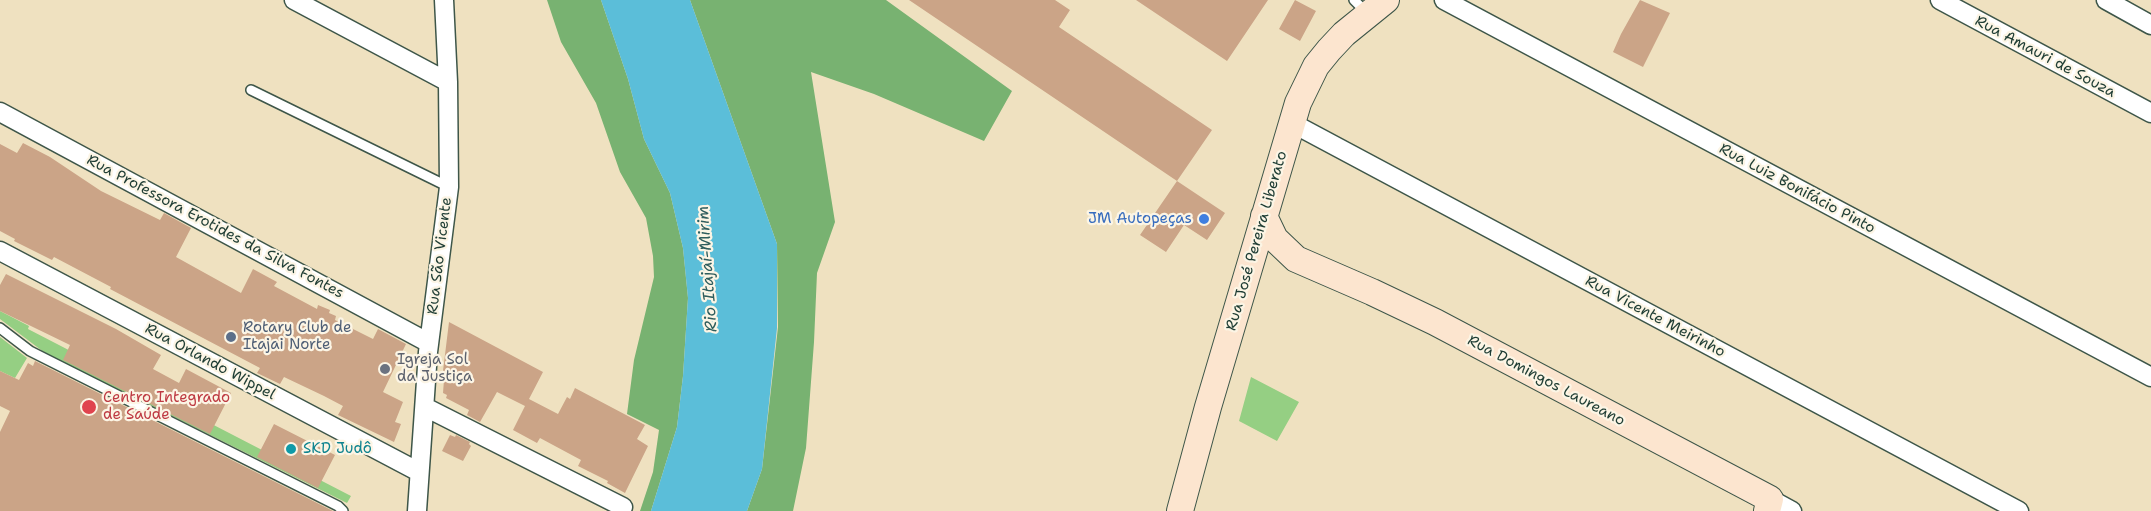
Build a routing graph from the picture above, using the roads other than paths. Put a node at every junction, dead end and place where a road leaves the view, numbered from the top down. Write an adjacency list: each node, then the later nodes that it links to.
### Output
1 (294, 0): 8 (street)
2 (444, 0): 8 (street, Rua São Vicente)
3 (1444, 0): 20 (street, Rua Luiz Bonifácio Pinto)
4 (1940, 0): 11 (street, Rua Amauri de Souza)
5 (2106, 0): 7 (street)
6 (1370, 5): 12 (main road, Rua José Pereira Liberato)
7 (2151, 25)
8 (448, 82): 13 (street, Rua São Vicente)
9 (251, 90): 13 (lane)
10 (0, 112): 19 (street, Rua Professora Erotides da Silva Fontes)
11 (2151, 113)
12 (1292, 123): 14 (main road, Rua José Pereira Liberato); 29 (street, Rua Vicente Meirinho)
13 (449, 188): 19 (street, Rua São Vicente)
14 (1264, 216): 16 (main road, Rua Domingos Laureano); 17 (main road, Rua José Pereira Liberato)
15 (0, 251): 22 (street, Rua Orlando Wippel)
16 (1296, 259): 17 (main road, Rua Domingos Laureano); 23 (main road, Rua Domingos Laureano)
17 (1248, 272): 27 (main road, Rua José Pereira Liberato)
18 (0, 328): 25 (lane)
19 (429, 343): 21 (street, Rua São Vicente)
20 (2151, 377)
21 (425, 407): 22 (street, Rua São Vicente); 24 (street)
22 (419, 472): 26 (street, Rua São Vicente)
23 (1768, 505): 28 (street, Rua Domingos Laureano)
24 (623, 507)
25 (343, 511)
26 (417, 511)
27 (1180, 511)
28 (1792, 511)
29 (2019, 511)

